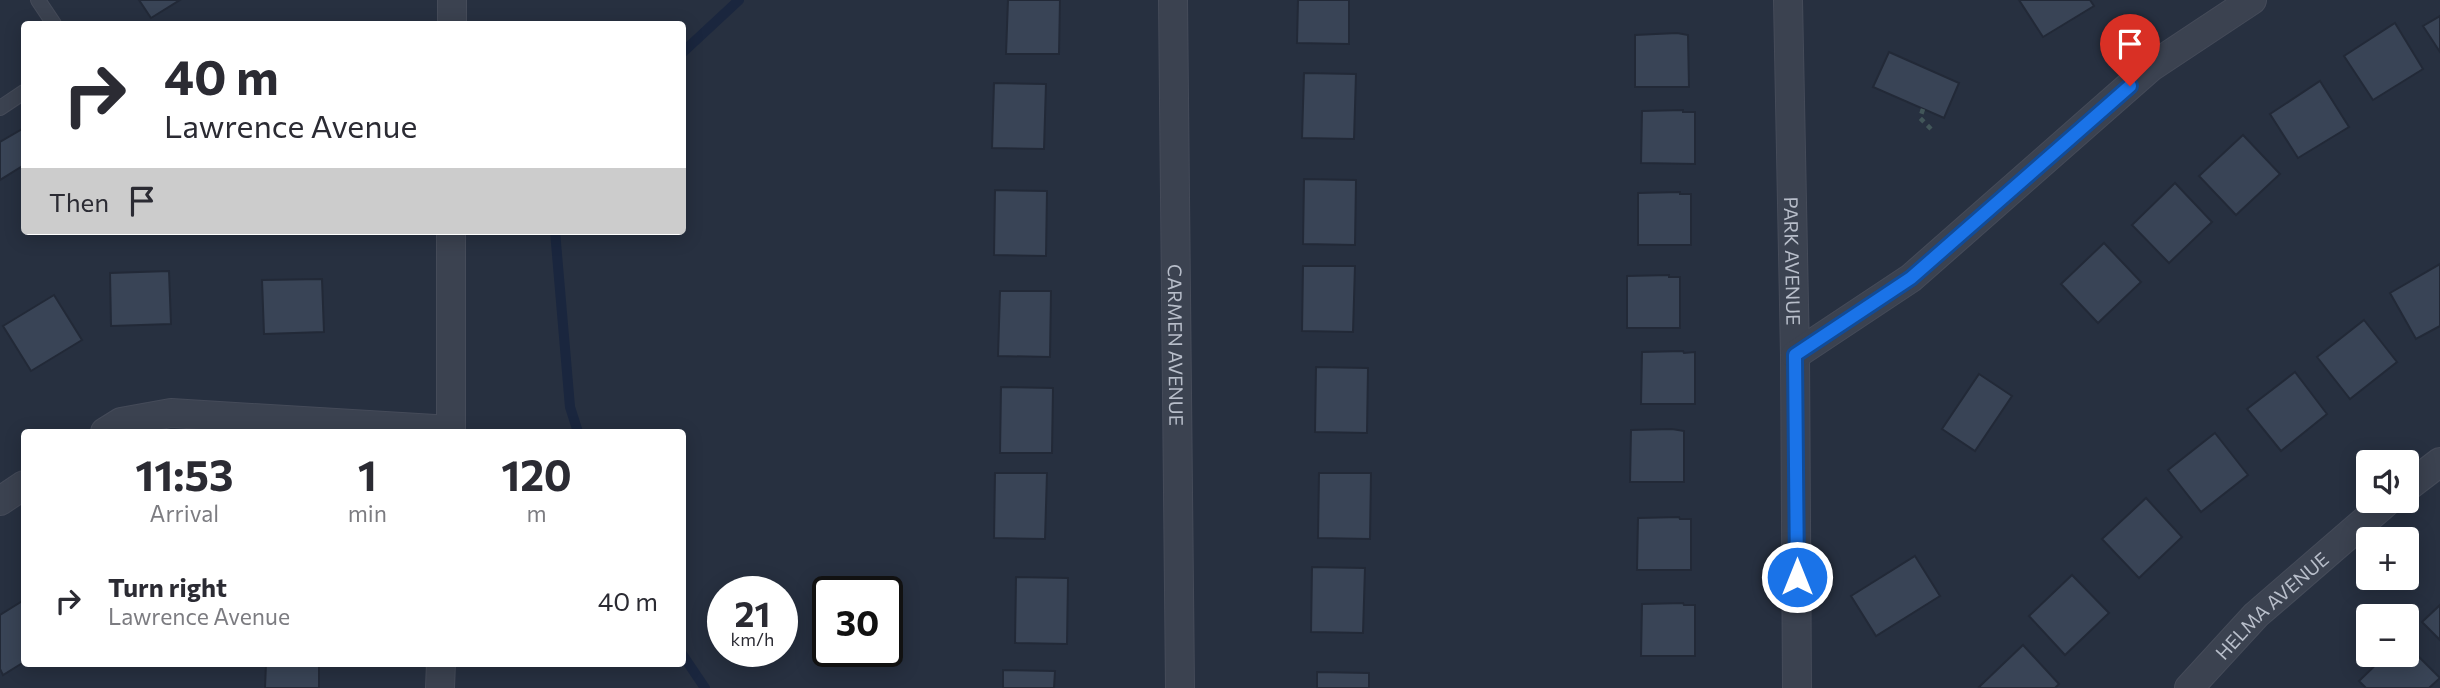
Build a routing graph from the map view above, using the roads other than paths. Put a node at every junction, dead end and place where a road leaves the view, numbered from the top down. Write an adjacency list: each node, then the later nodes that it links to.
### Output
1 (38, 0): 6 (lane)
2 (452, 0): 7 (street)
3 (1173, 0): 22 (street, CARMEN AVENUE)
4 (1788, 0): 11 (street, PARK AVENUE)
5 (2252, 0): 11 (street)
6 (52, 21)
7 (452, 21)
8 (21, 94): 9 (lane)
9 (0, 108)
10 (451, 235): 14 (street)
11 (1795, 355): 23 (street, PARK AVENUE)
12 (110, 429): 13 (street)
13 (420, 429)
14 (451, 429)
15 (2440, 462): 16 (street)
16 (2419, 478)
17 (21, 487): 18 (street)
18 (0, 500)
19 (2374, 513): 24 (street, HELMA AVENUE)
20 (441, 667): 21 (street)
21 (440, 688)
22 (1180, 688)
23 (1797, 688)
24 (2189, 688)

